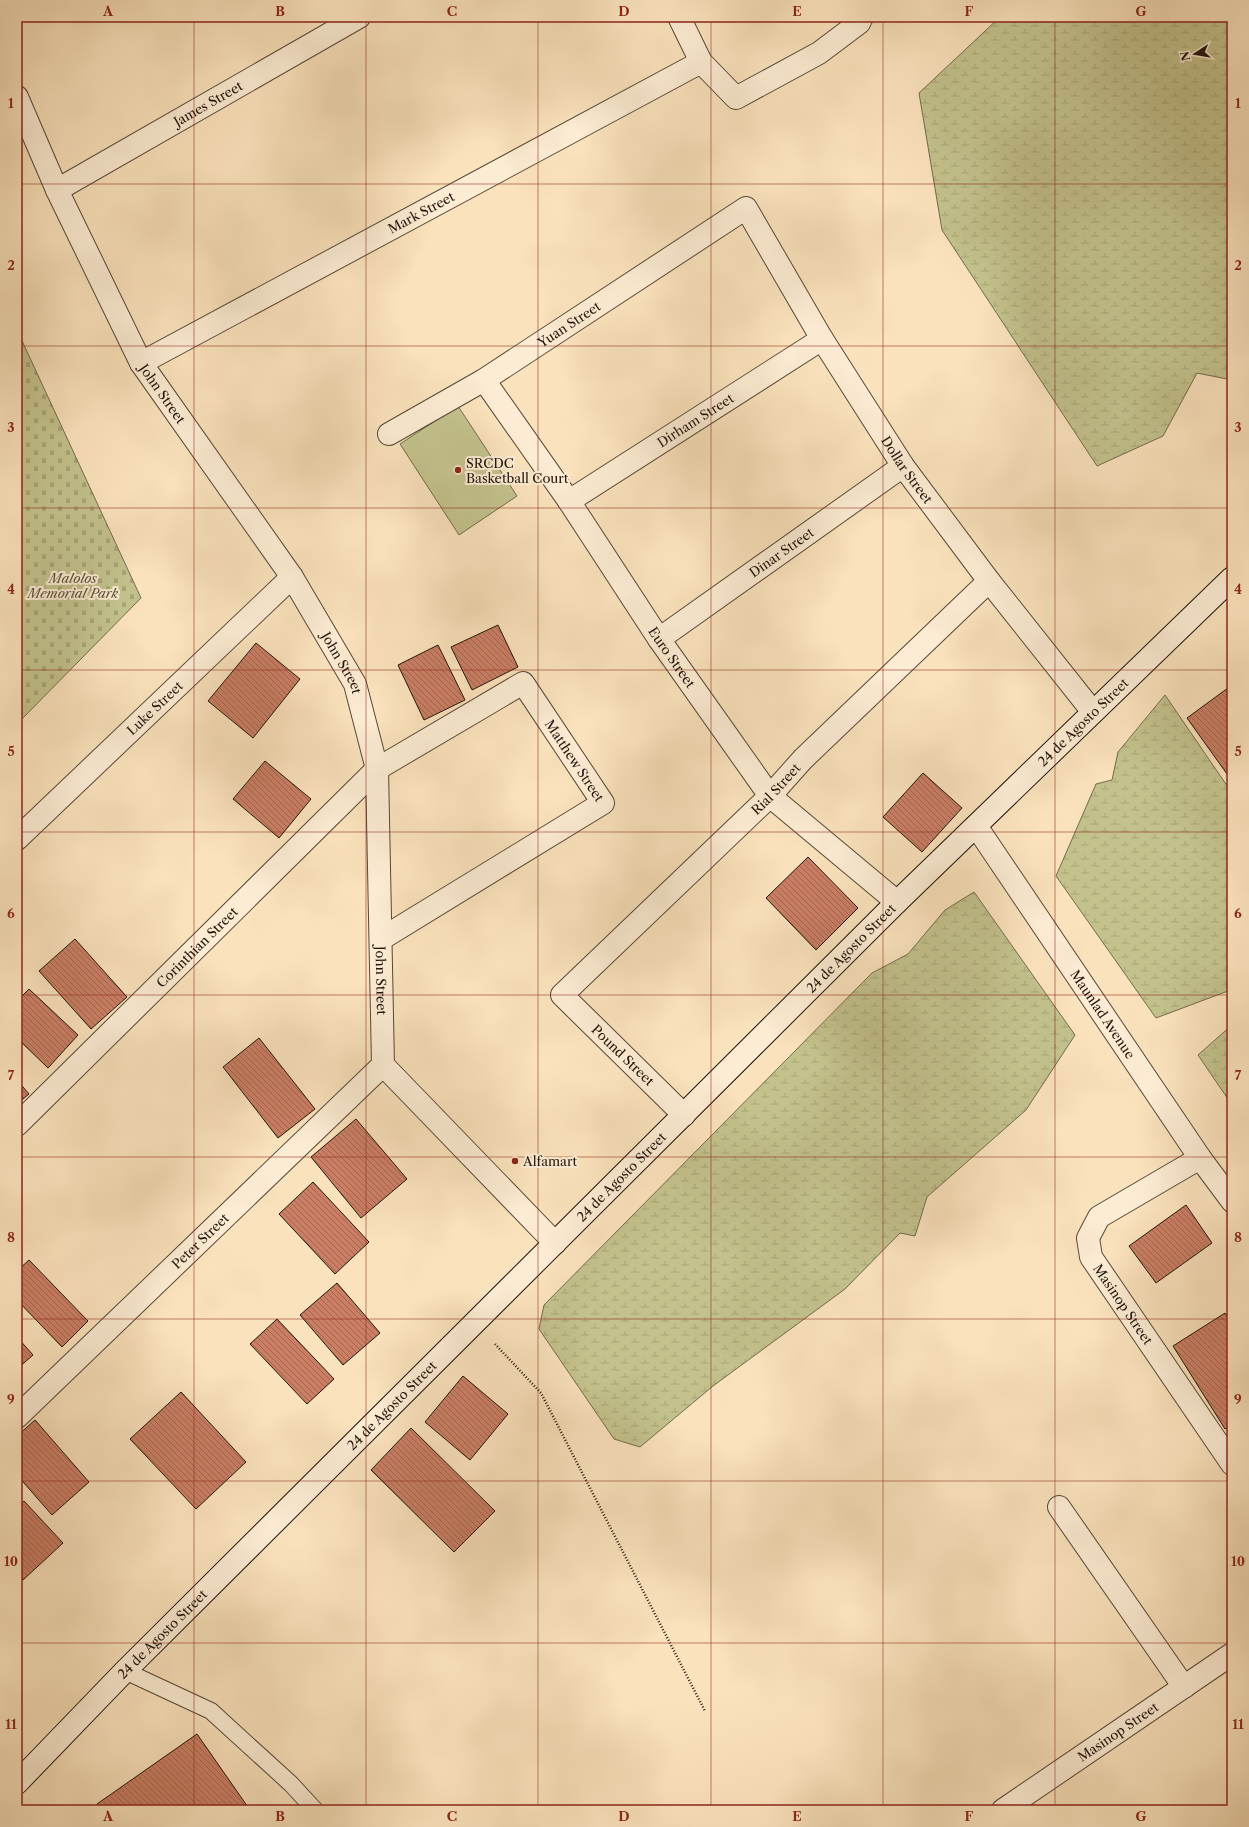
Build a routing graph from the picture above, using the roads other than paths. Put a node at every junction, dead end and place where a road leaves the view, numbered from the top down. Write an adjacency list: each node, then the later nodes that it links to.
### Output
1 (359, 17): 6 (street, James Street)
2 (680, 17): 4 (street)
3 (862, 17): 4 (street)
4 (701, 62): 9 (street, Mark Street)
5 (17, 97): 6 (street, John Street)
6 (56, 190): 9 (street, John Street)
7 (746, 208): 8 (street, Dollar Street); 10 (street, Yuan Street)
8 (822, 339): 12 (street, Dollar Street); 13 (street, Dirham Street)
9 (141, 363): 14 (street, John Street)
10 (484, 380): 11 (street, Yuan Street); 13 (street, Euro Street)
11 (389, 434)
12 (903, 466): 16 (street, Dollar Street); 17 (street, Dinar Street)
13 (569, 501): 17 (street, Euro Street)
14 (292, 577): 19 (street, John Street); 22 (street, Luke Street)
15 (1232, 578): 18 (street, 24 de Agosto Street)
16 (989, 581): 18 (street, Dollar Street); 20 (street, Rial Street)
17 (659, 639): 20 (street, Euro Street)
18 (1093, 712): 21 (street, 24 de Agosto Street)
19 (377, 769): 24 (street, John Street); 24 (street, Matthew Street); 28 (street, Corinthian Street)
20 (770, 796): 23 (street, Euro Street); 25 (street, Rial Street)
21 (976, 826): 23 (street, 24 de Agosto Street); 29 (street, Maunlad Avenue)
22 (17, 840)
23 (897, 902): 27 (street, 24 de Agosto Street)
24 (381, 939): 26 (street, John Street)
25 (562, 995): 27 (street, Pound Street)
26 (383, 1066): 31 (street); 32 (street, Peter Street)
27 (684, 1115): 31 (street, 24 de Agosto Street)
28 (17, 1125)
29 (1200, 1158): 30 (street, Maunlad Avenue); 33 (street, Masinop Street)
30 (1232, 1201)
31 (555, 1243): 36 (street, 24 de Agosto Street)
32 (17, 1417)
33 (1232, 1464)
34 (1059, 1507): 37 (street)
35 (1232, 1654): 37 (street, Masinop Street)
36 (125, 1671): 38 (street, 24 de Agosto Street); 39 (lane)
37 (1184, 1687): 40 (street, Masinop Street)
38 (17, 1783)
39 (315, 1810)
40 (1003, 1810)

